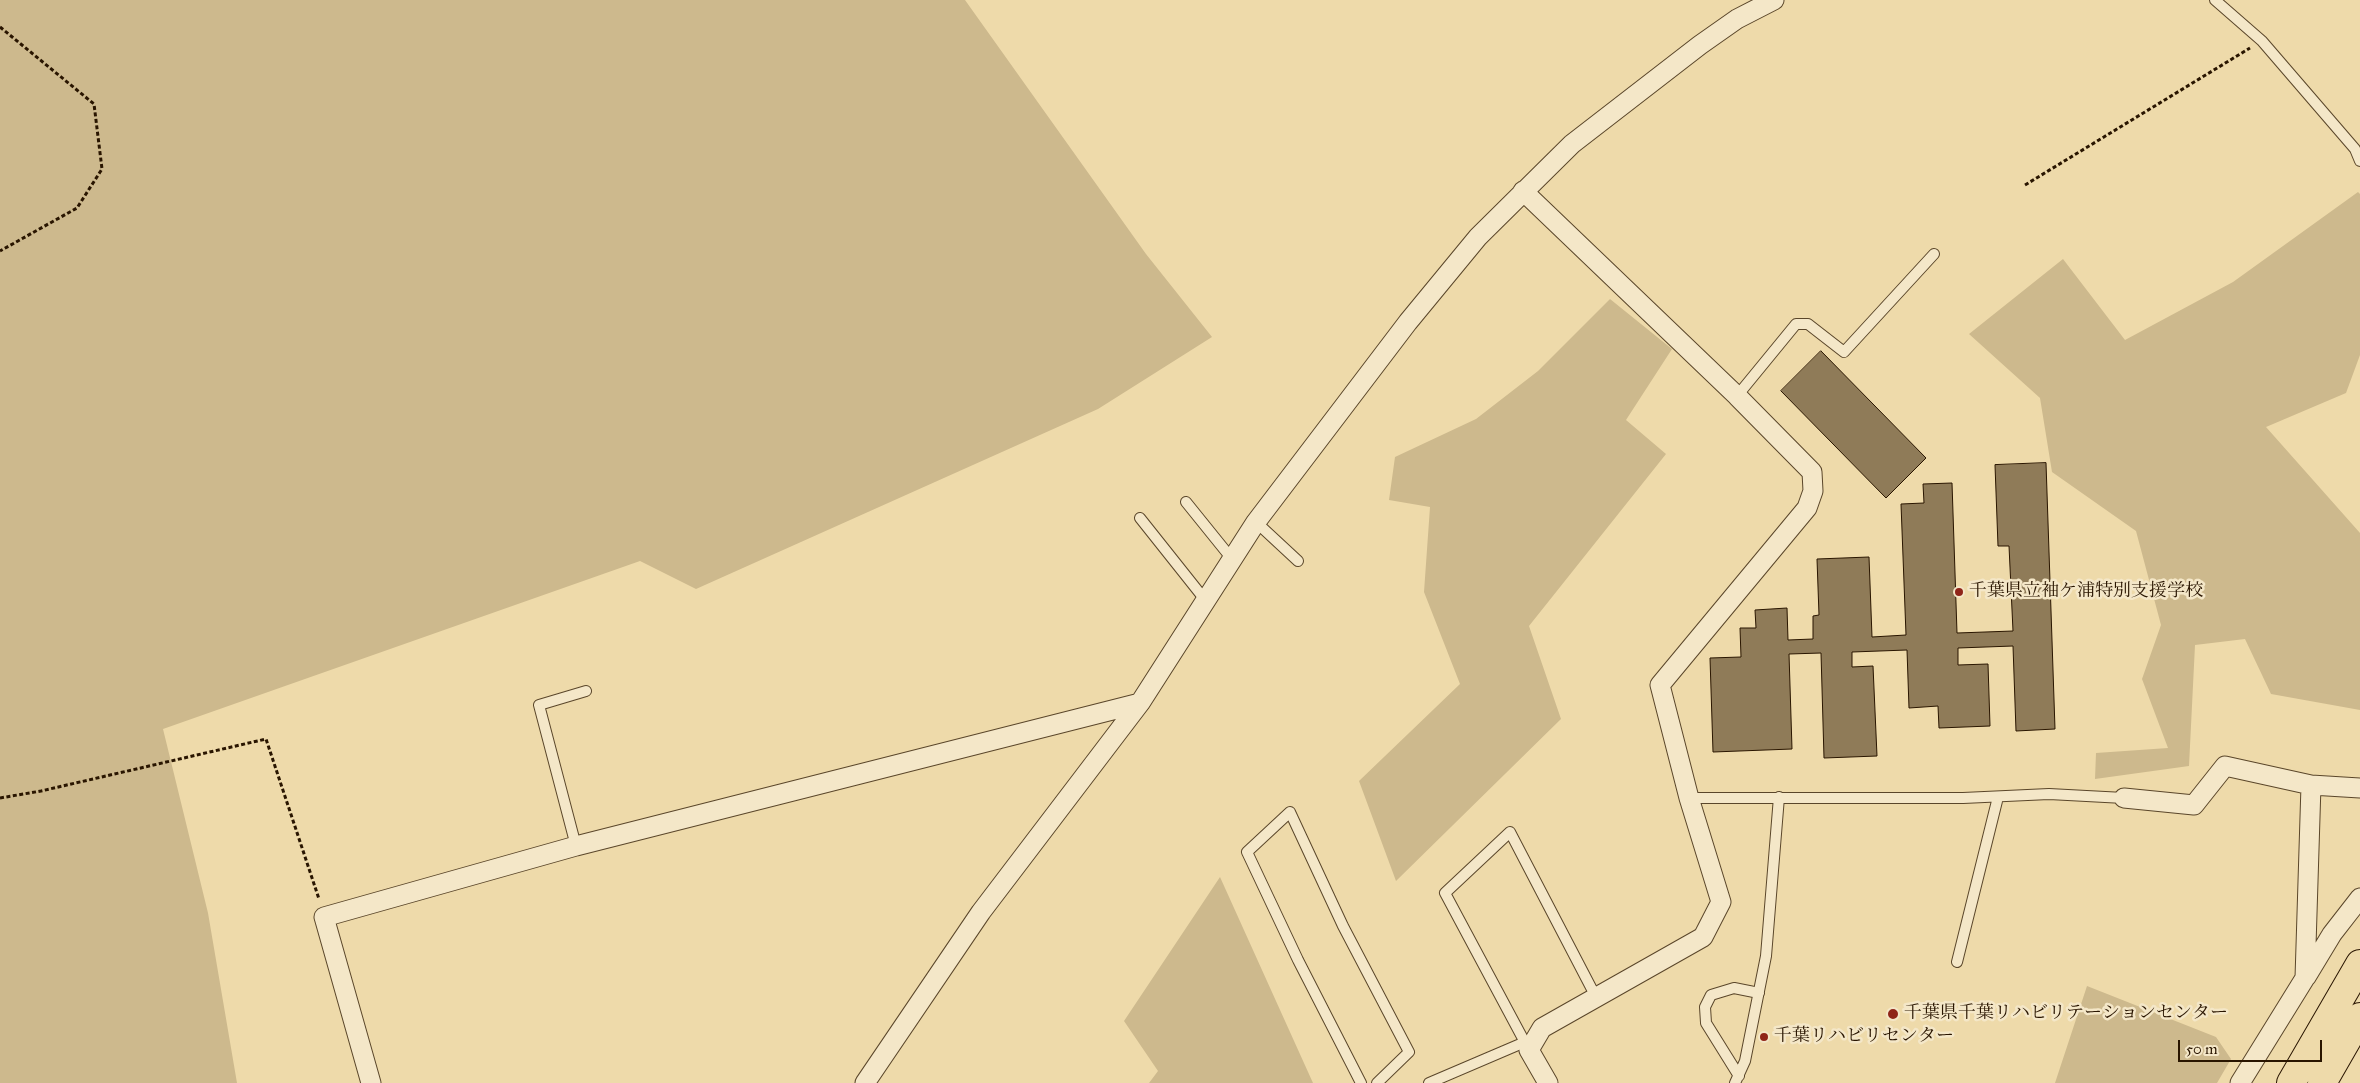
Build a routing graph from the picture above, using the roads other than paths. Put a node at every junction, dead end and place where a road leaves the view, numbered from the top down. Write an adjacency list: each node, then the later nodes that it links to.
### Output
1 (1774, 0): 4 (street)
2 (2215, 0): 3 (lane)
3 (2360, 160)
4 (1523, 191): 6 (street); 9 (street)
5 (1934, 254): 6 (lane)
6 (1737, 396): 18 (street)
7 (1186, 502): 10 (lane)
8 (1140, 518): 12 (lane)
9 (1256, 522): 10 (street); 11 (lane)
10 (1232, 559): 12 (street)
11 (1298, 561)
12 (1206, 600): 14 (street)
13 (586, 691): 21 (lane)
14 (1140, 703): 21 (street); 32 (street)
15 (2311, 785): 16 (street); 20 (street); 25 (street)
16 (2360, 788)
17 (1998, 797): 19 (lane); 20 (lane); 23 (lane)
18 (1689, 798): 19 (lane); 27 (street)
19 (1779, 798): 26 (lane)
20 (2124, 798)
21 (576, 846): 31 (street)
22 (2360, 898): 25 (street)
23 (1957, 962)
24 (2360, 964): 38 (main road)
25 (2305, 978): 37 (street)
26 (1759, 993): 30 (lane); 30 (lane)
27 (1596, 999): 29 (street); 29 (lane)
28 (2360, 1017): 39 (main road)
29 (1527, 1046): 35 (lane); 36 (street)
30 (1737, 1079)
31 (371, 1083)
32 (864, 1083)
33 (1361, 1083): 34 (lane)
34 (1377, 1083)
35 (1429, 1083)
36 (1548, 1083)
37 (2240, 1083)
38 (2291, 1083)
39 (2322, 1083)

